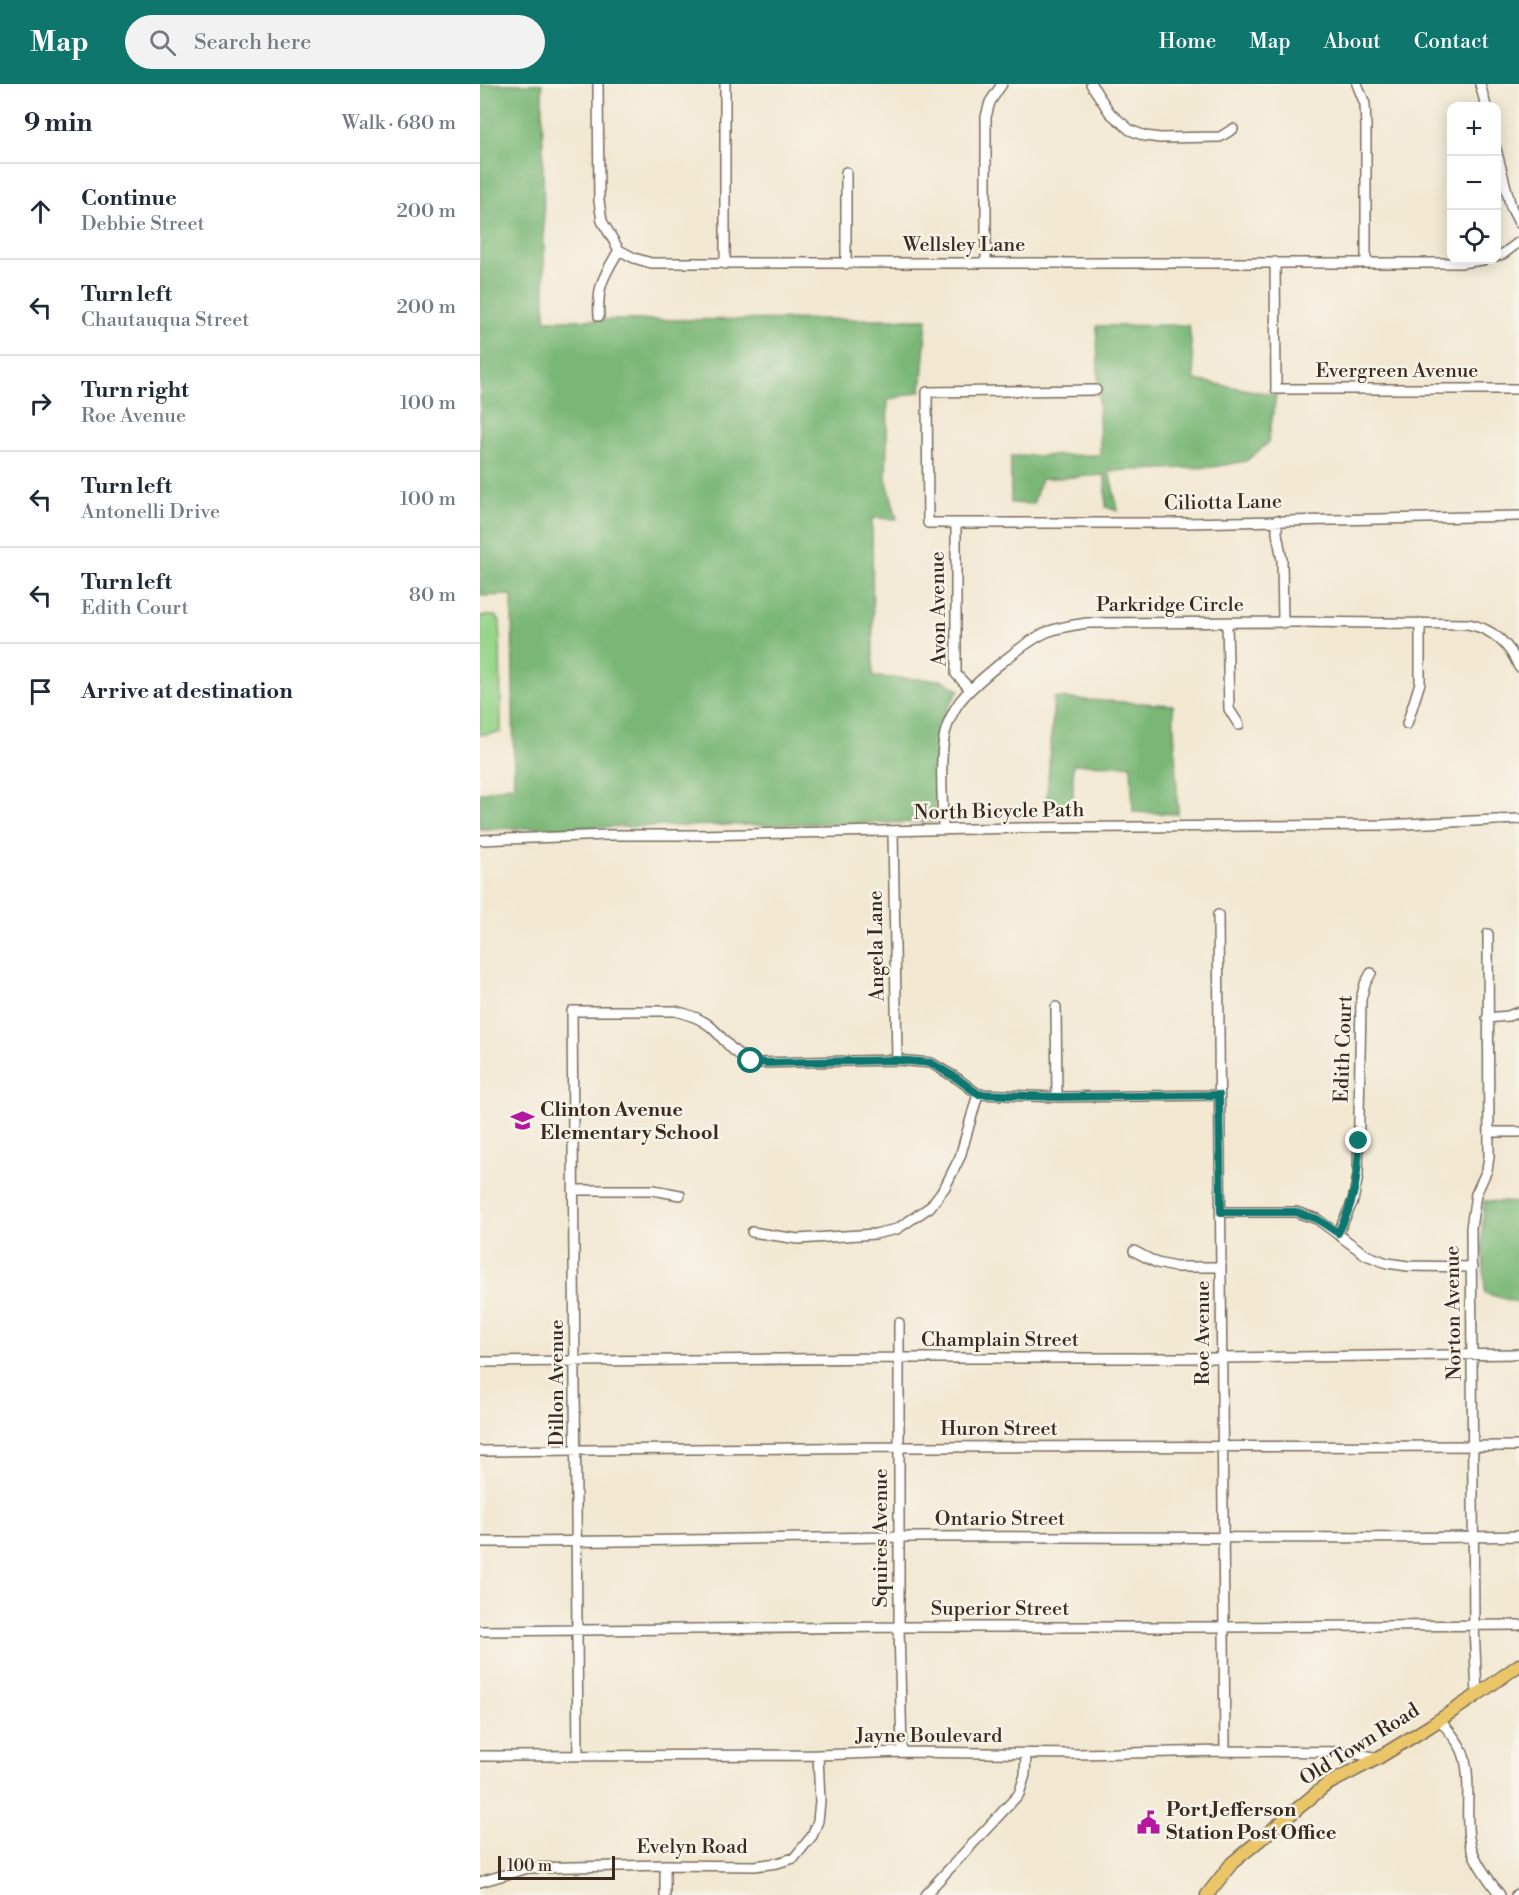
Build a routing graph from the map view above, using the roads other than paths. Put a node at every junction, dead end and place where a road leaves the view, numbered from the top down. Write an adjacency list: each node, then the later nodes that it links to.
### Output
1 (598, 84): 13 (street)
2 (725, 84): 19 (street)
3 (1002, 84): 16 (street)
4 (1091, 84): 8 (street)
5 (1358, 84): 17 (street)
6 (1480, 84): 7 (street)
7 (1485, 102)
8 (1233, 129)
9 (1499, 156): 11 (street)
10 (846, 172): 20 (street)
11 (1519, 223)
12 (1519, 242): 14 (street)
13 (619, 250): 19 (street, Wellsley Lane); 21 (street)
14 (1501, 255)
15 (1275, 262): 16 (street, Wellsley Lane); 17 (street, Wellsley Lane); 22 (street, Evergreen Avenue)
16 (986, 263): 20 (street, Wellsley Lane)
17 (1366, 263): 18 (street, Wellsley Lane)
18 (1447, 263)
19 (725, 264): 20 (street, Wellsley Lane)
20 (846, 264)
21 (599, 316)
22 (1519, 389)
23 (1096, 390): 26 (street, Ciliotta Lane)
24 (1519, 516): 25 (street, Ciliotta Lane)
25 (1277, 519): 26 (street, Ciliotta Lane); 28 (street)
26 (956, 523): 31 (street, Avon Avenue)
27 (1227, 623): 28 (street, Parkridge Circle); 31 (street, Parkridge Circle); 33 (street)
28 (1283, 623): 29 (street, Parkridge Circle)
29 (1420, 624): 30 (street, Parkridge Circle); 32 (street)
30 (1519, 667)
31 (970, 689): 35 (street, Parkridge Circle)
32 (1407, 724)
33 (1239, 725)
34 (1519, 819): 35 (street, North Bicycle Path)
35 (943, 830): 36 (street, North Bicycle Path)
36 (893, 832): 37 (street, North Bicycle Path); 44 (street, Angela Lane)
37 (480, 840)
38 (1218, 915): 46 (street, Roe Avenue)
39 (1488, 934): 43 (street, Norton Avenue)
40 (1371, 973): 54 (street, Edith Court)
41 (1056, 1008): 47 (street)
42 (1519, 1012): 43 (street)
43 (1487, 1018): 48 (street, Norton Avenue)
44 (897, 1060): 45 (street); 50 (street, Dillon Avenue)
45 (978, 1094): 47 (street); 53 (street)
46 (1219, 1095): 47 (street); 52 (street, Roe Avenue)
47 (1057, 1097)
48 (1490, 1132): 49 (street); 56 (street, Norton Avenue)
49 (1519, 1132)
50 (573, 1190): 51 (street); 64 (street, Dillon Avenue)
51 (680, 1195)
52 (1221, 1212): 54 (street); 57 (street, Roe Avenue)
53 (752, 1232)
54 (1338, 1233): 56 (street)
55 (1134, 1251): 57 (street)
56 (1472, 1266): 59 (street, Norton Avenue)
57 (1220, 1267): 62 (street, Roe Avenue)
58 (898, 1323): 61 (street, Squires Avenue)
59 (1473, 1354): 60 (street, Champlain Street); 62 (street, Champlain Street); 67 (street, Norton Avenue)
60 (1519, 1354)
61 (899, 1358): 62 (street, Champlain Street); 64 (street, Champlain Street); 68 (street, Squires Avenue)
62 (1221, 1358): 66 (street, Roe Avenue)
63 (480, 1362): 64 (street, Champlain Street)
64 (576, 1362): 69 (street, Dillon Avenue)
65 (1519, 1446): 67 (street, Huron Street)
66 (1222, 1447): 67 (street, Huron Street); 68 (street, Huron Street); 74 (street, Roe Avenue)
67 (1473, 1447): 73 (street, Norton Avenue)
68 (900, 1448): 69 (street, Huron Street); 72 (street, Squires Avenue)
69 (575, 1449): 70 (street, Huron Street); 76 (street, Dillon Avenue)
70 (480, 1451)
71 (1519, 1536): 73 (street, Ontario Street)
72 (899, 1537): 74 (street, Ontario Street); 76 (street, Ontario Street); 79 (street, Squires Avenue)
73 (1474, 1537): 74 (street, Ontario Street); 78 (street, Norton Avenue)
74 (1223, 1538): 80 (street, Roe Avenue)
75 (480, 1542): 76 (street, Ontario Street)
76 (575, 1542): 81 (street, Dillon Avenue)
77 (1519, 1625): 78 (street, Superior Street)
78 (1474, 1626): 80 (street, Superior Street); 84 (street, Norton Avenue)
79 (899, 1627): 80 (street, Superior Street); 81 (street, Superior Street); 87 (street, Squires Avenue)
80 (1223, 1627): 86 (street, Roe Avenue)
81 (576, 1630): 82 (street, Superior Street); 91 (street, Dillon Avenue)
82 (480, 1631)
83 (1519, 1665): 84 (main road, Old Town Road)
84 (1477, 1695): 85 (main road, Old Town Road)
85 (1439, 1719): 92 (main road, Old Town Road); 98 (street)
86 (1225, 1751): 88 (street, Jayne Boulevard); 92 (street, Jayne Boulevard)
87 (902, 1752): 88 (street, Jayne Boulevard); 89 (street, Jayne Boulevard)
88 (1026, 1754): 96 (street)
89 (818, 1755): 91 (street, Jayne Boulevard); 93 (street, Evelyn Road)
90 (480, 1756): 91 (street, Jayne Boulevard)
91 (578, 1756)
92 (1378, 1758): 97 (main road, Old Town Road)
93 (665, 1865): 94 (street, Evelyn Road); 95 (street)
94 (480, 1882)
95 (665, 1895)
96 (925, 1895)
97 (1207, 1895)
98 (1500, 1895)

